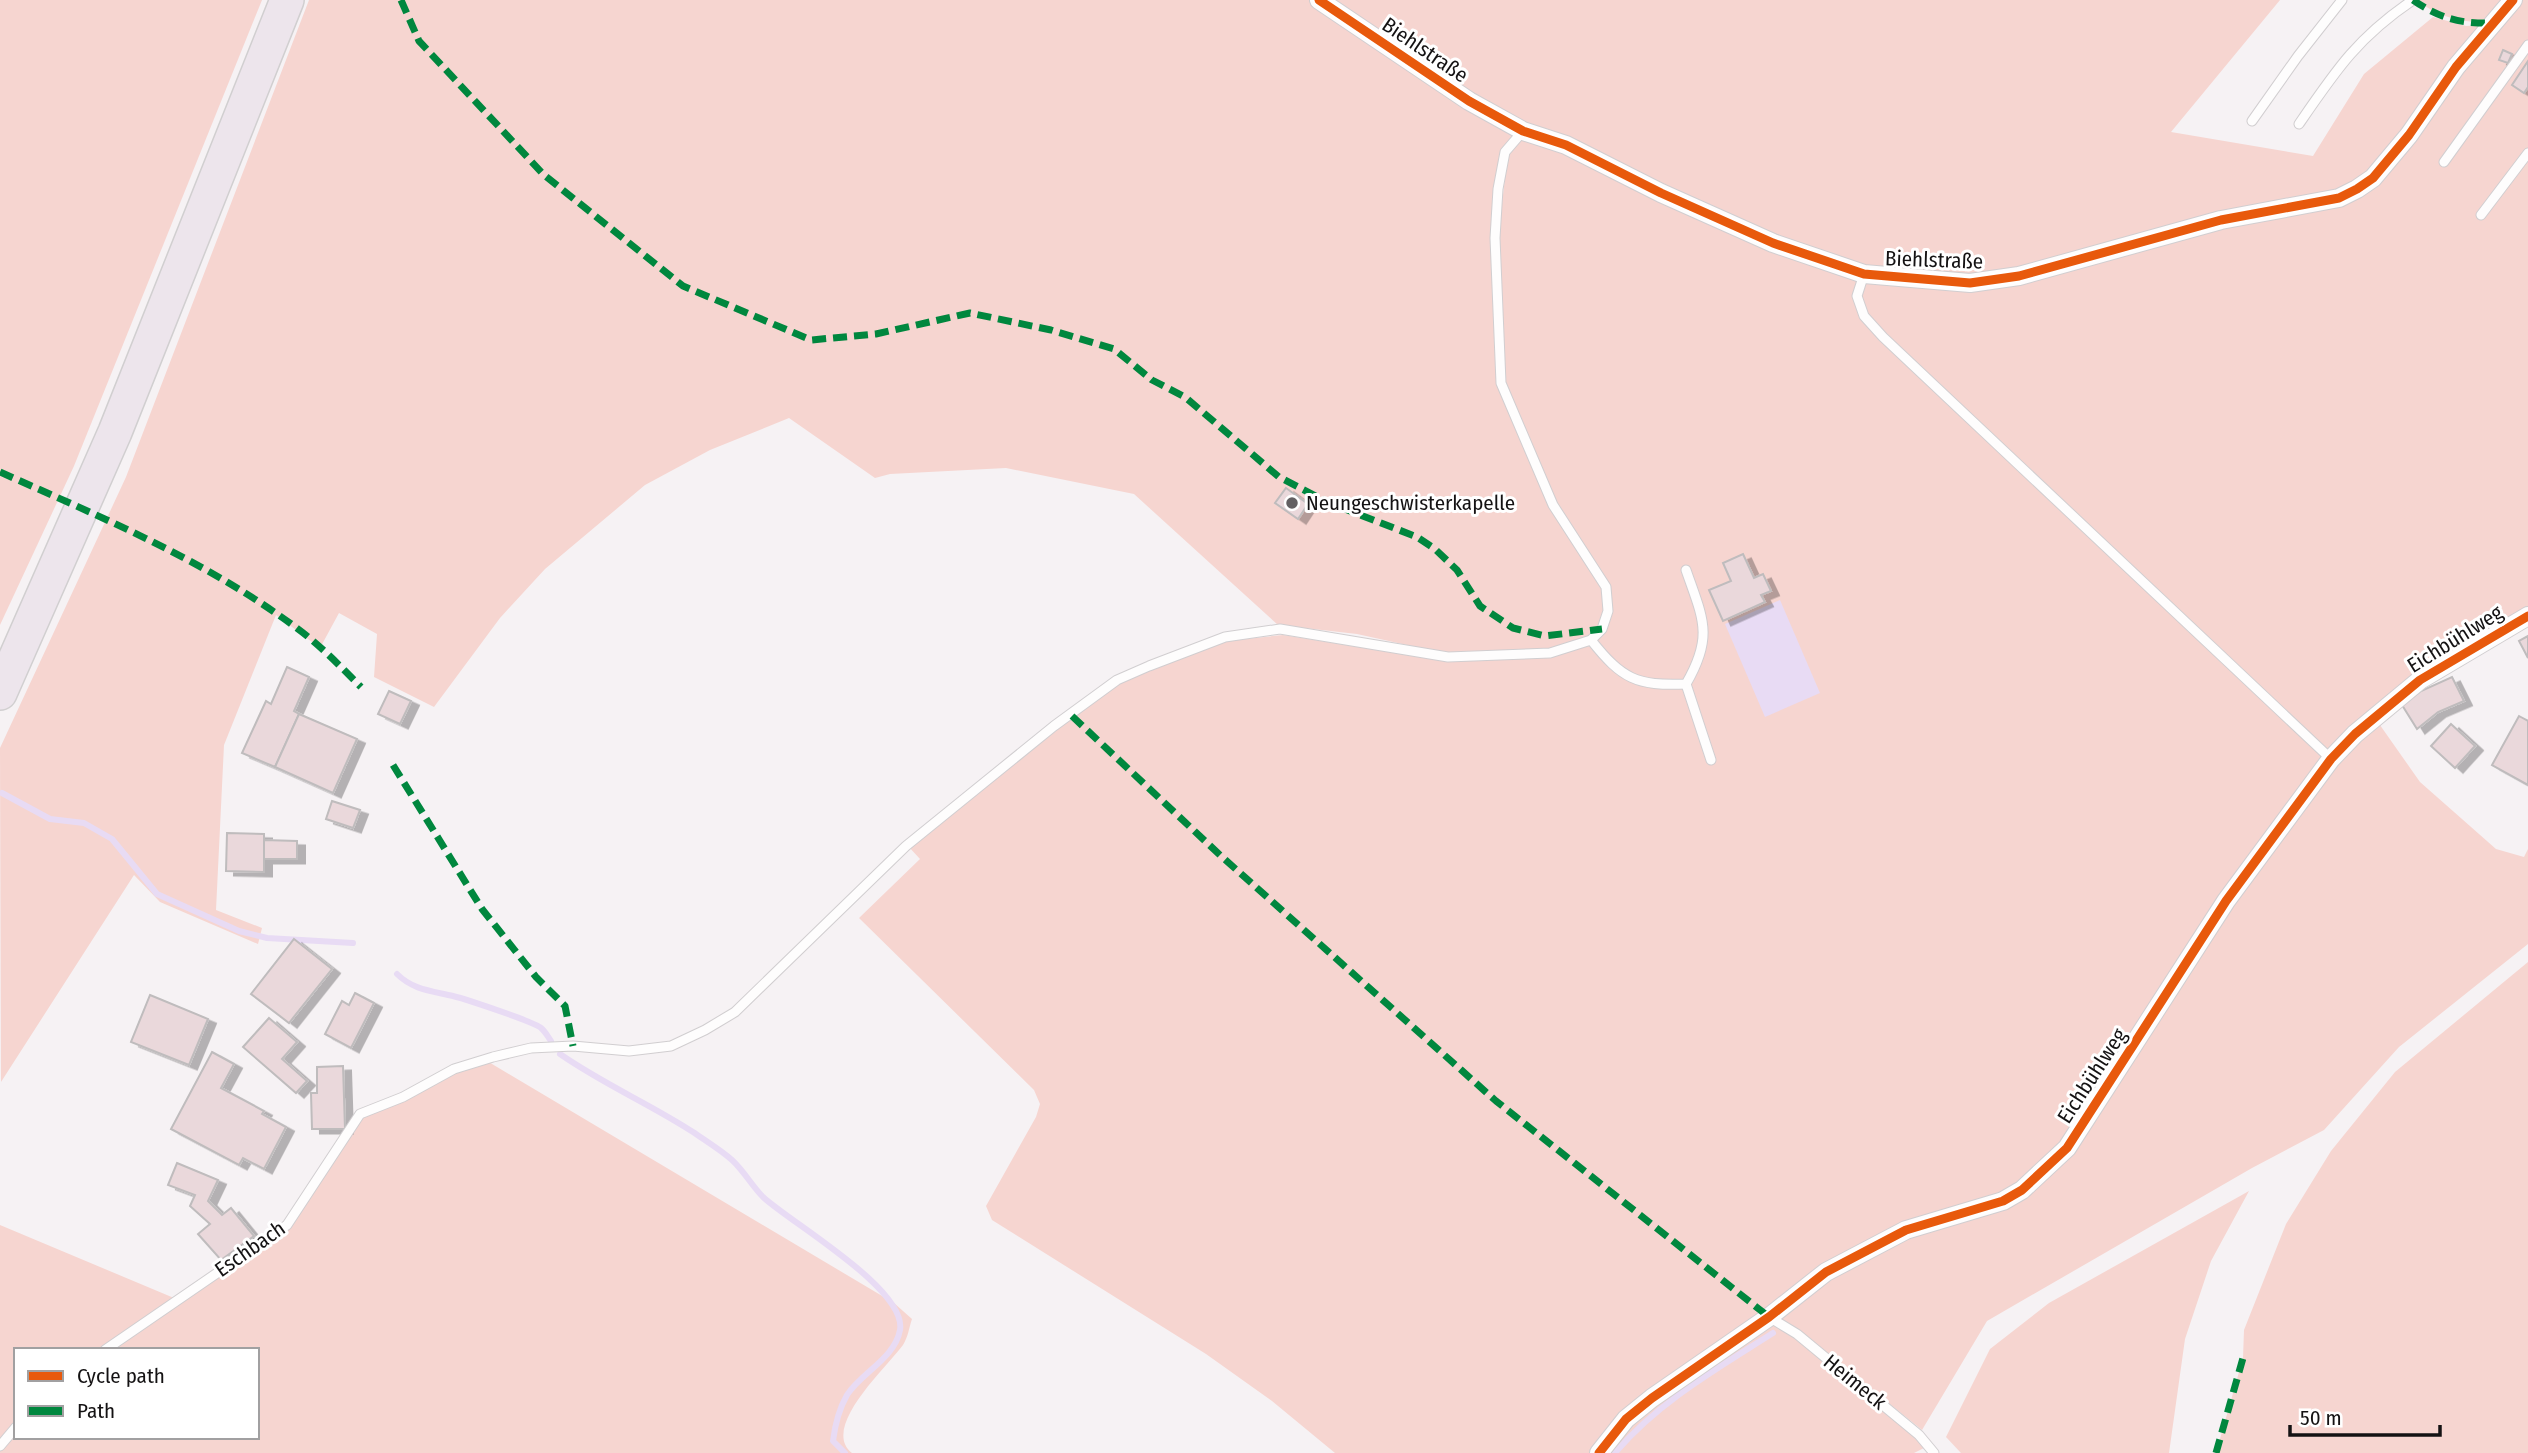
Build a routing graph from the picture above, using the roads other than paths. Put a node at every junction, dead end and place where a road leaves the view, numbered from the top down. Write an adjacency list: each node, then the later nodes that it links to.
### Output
1 (287, 0): 18 (highway)
2 (1319, 0): 9 (street, Biehlstraße)
3 (2342, 0): 7 (lane)
4 (2413, 0): 8 (lane)
5 (2513, 0): 13 (street, Biehlstraße)
6 (2528, 45): 11 (lane)
7 (2252, 121)
8 (2299, 124)
9 (1523, 131): 13 (street, Biehlstraße); 16 (lane)
10 (2528, 153): 12 (lane)
11 (2444, 162)
12 (2481, 215)
13 (1864, 274): 19 (lane)
14 (1686, 570): 17 (lane)
15 (2528, 616): 19 (street, Eichbühlweg)
16 (1591, 640): 17 (lane); 22 (lane, Eschbach)
17 (1686, 684): 20 (lane)
18 (0, 693)
19 (2331, 759): 21 (street, Eichbühlweg)
20 (1711, 760)
21 (1769, 1317): 25 (street, Eichbühlweg); 26 (lane, Heimeck)
22 (108, 1348)
23 (14, 1429): 24 (lane)
24 (0, 1446)
25 (1599, 1453)
26 (1934, 1453)

